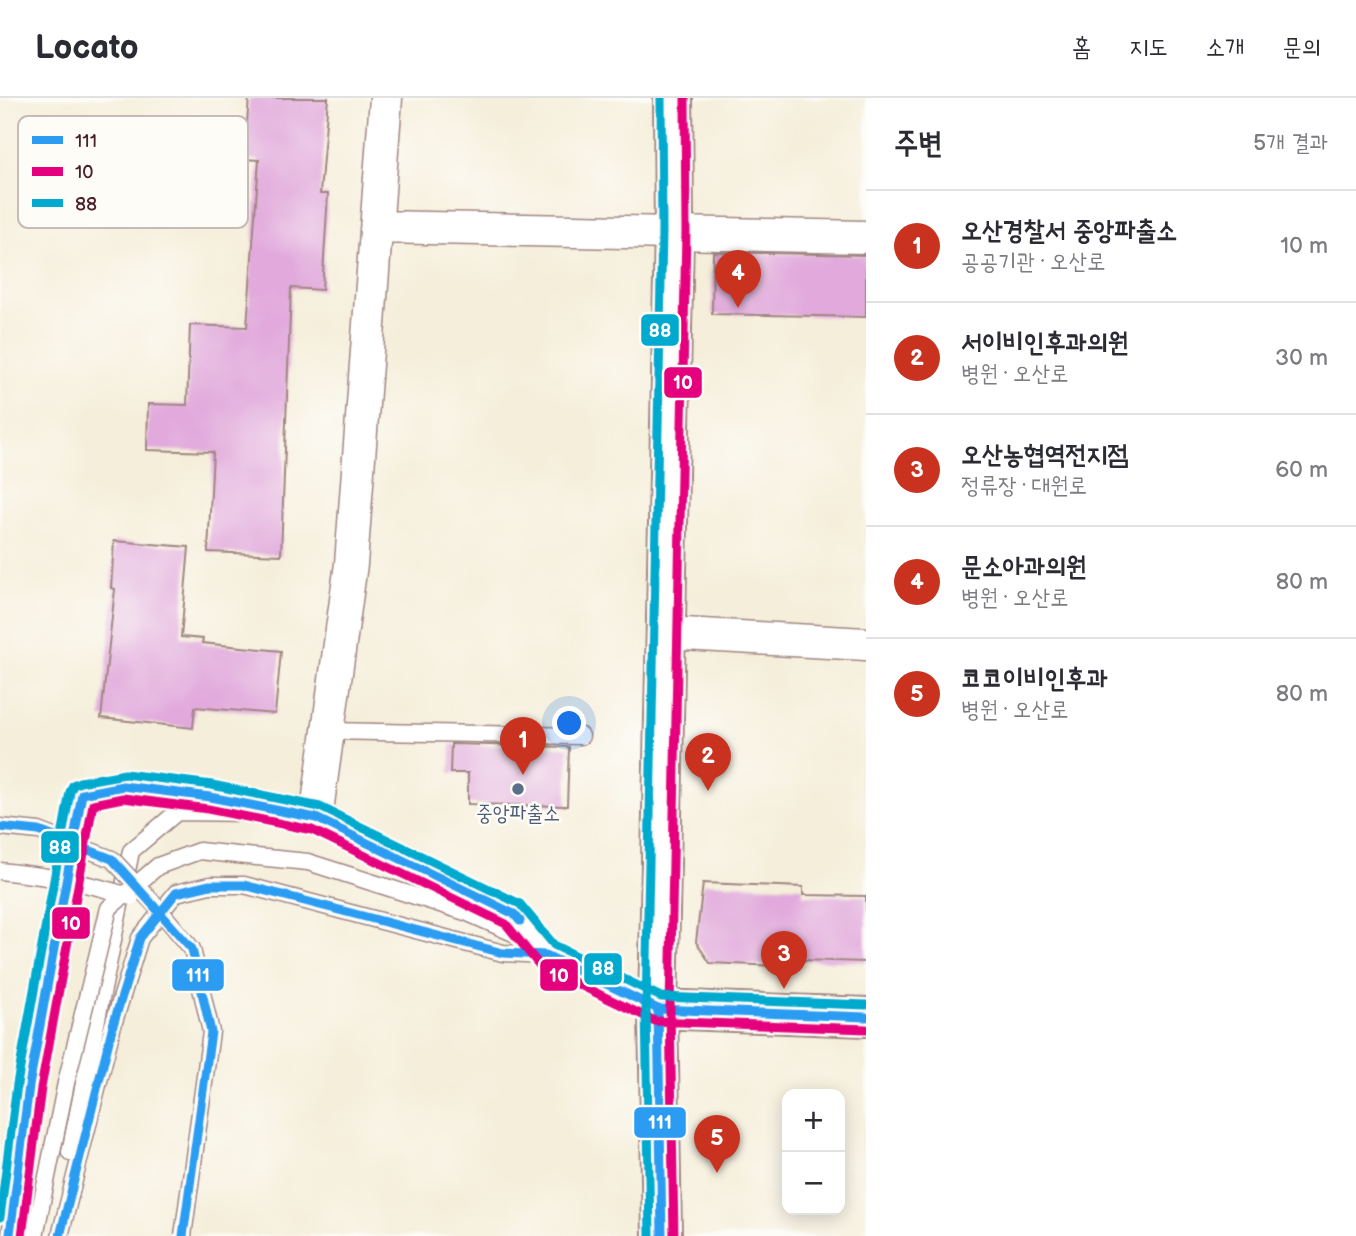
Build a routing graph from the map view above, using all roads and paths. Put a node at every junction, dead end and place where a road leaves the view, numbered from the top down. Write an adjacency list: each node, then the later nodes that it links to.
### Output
1 (386, 98): 3 (street)
2 (673, 98): 4 (street)
3 (378, 227): 4 (street); 8 (street)
4 (674, 231): 5 (street); 6 (street)
5 (866, 237)
6 (665, 633): 7 (street); 15 (street)
7 (866, 644)
8 (328, 731): 9 (lane); 10 (street)
9 (581, 736)
10 (303, 816): 14 (street); 17 (lane); 19 (lane)
11 (0, 827): 13 (lane, bridge)
12 (0, 871): 13 (lane, bridge)
13 (156, 906): 20 (lane, bridge)
14 (542, 950): 15 (street); 18 (lane, bridge); 19 (lane)
15 (658, 1009): 16 (street); 21 (street)
16 (866, 1017)
17 (10, 1236)
18 (34, 1236)
19 (59, 1236)
20 (183, 1236)
21 (662, 1236)

